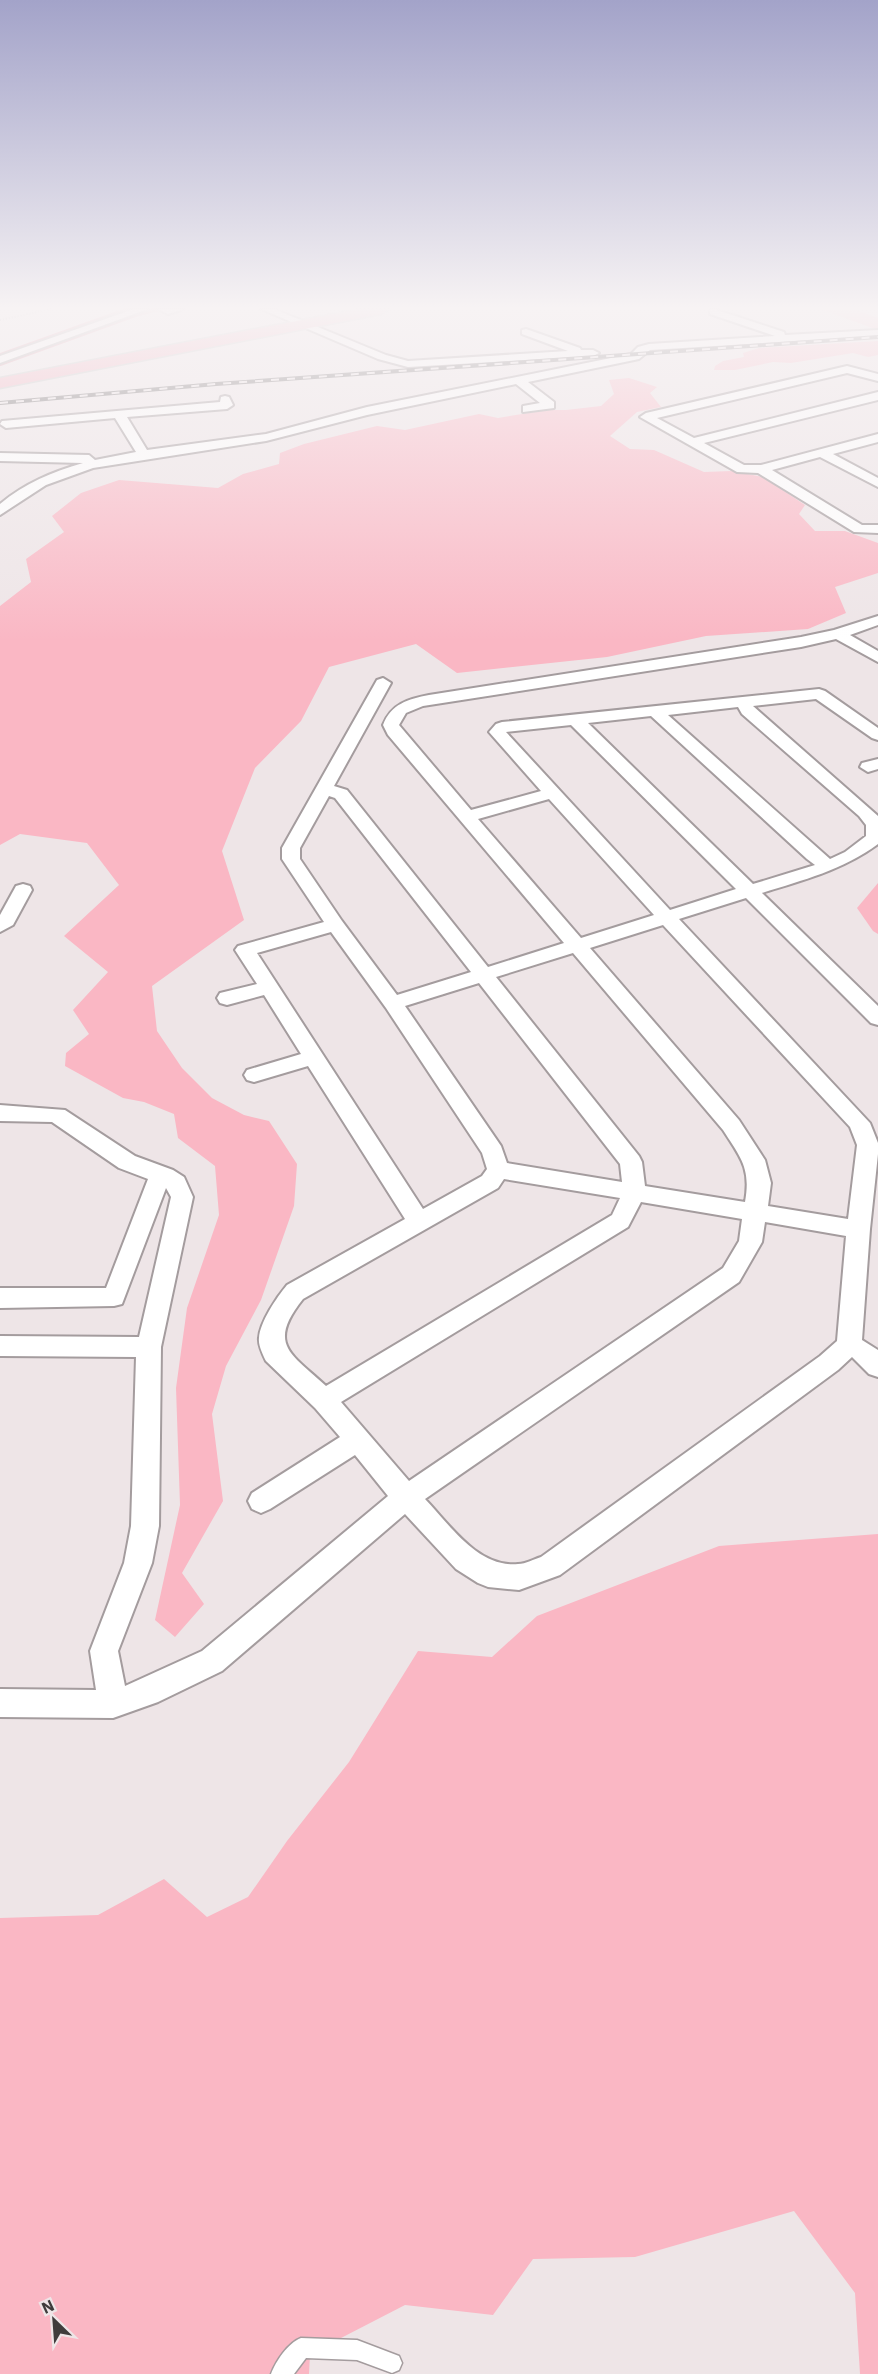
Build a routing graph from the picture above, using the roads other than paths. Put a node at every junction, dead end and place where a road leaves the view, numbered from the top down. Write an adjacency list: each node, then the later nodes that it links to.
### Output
1 (54, 420): 6 (street)
2 (121, 420): 10 (street)
3 (329, 420): 10 (street)
4 (651, 420): 8 (street)
5 (783, 420): 8 (street)
6 (6, 424)
7 (878, 438): 9 (street)
8 (694, 442): 13 (street)
9 (822, 453): 13 (street); 14 (street)
10 (144, 455): 12 (street)
11 (0, 457): 12 (street)
12 (98, 464): 15 (street)
13 (761, 470): 16 (street)
14 (878, 483)
15 (0, 511)
16 (878, 529)
17 (878, 620): 18 (street)
18 (838, 634): 19 (street); 24 (street)
19 (878, 657)
20 (383, 683): 23 (street)
21 (744, 703): 22 (street); 26 (street); 29 (street)
22 (655, 711): 25 (street); 31 (street)
23 (367, 714): 24 (street); 27 (street)
24 (393, 718): 30 (street)
25 (575, 719): 28 (street); 33 (street)
26 (878, 735)
27 (325, 789): 36 (street); 38 (street)
28 (552, 793): 30 (street); 34 (street)
29 (872, 813): 31 (street)
30 (468, 817): 37 (street)
31 (830, 866): 33 (street)
32 (22, 890): 35 (street)
33 (751, 891): 34 (street); 42 (street)
34 (666, 917): 37 (street); 46 (street)
35 (0, 926)
36 (335, 926): 39 (street); 41 (street)
37 (577, 944): 38 (street); 50 (street)
38 (484, 974): 41 (street); 49 (street)
39 (269, 987): 40 (street); 43 (street)
40 (226, 998)
41 (393, 1003): 47 (street)
42 (878, 1018)
43 (314, 1057): 44 (street); 51 (street)
44 (254, 1075)
45 (0, 1113): 48 (street)
46 (873, 1146): 52 (street)
47 (498, 1170): 49 (street); 51 (street)
48 (165, 1176): 53 (street); 56 (street)
49 (635, 1192): 50 (street); 58 (street)
50 (756, 1211): 52 (street); 60 (street)
51 (419, 1222): 58 (street)
52 (858, 1229): 54 (street)
53 (0, 1299)
54 (849, 1345): 57 (street); 60 (street)
55 (0, 1346): 56 (street)
56 (149, 1347): 63 (street)
57 (878, 1367)
58 (324, 1400): 59 (street)
59 (357, 1440): 60 (street); 61 (street)
60 (406, 1497): 63 (street)
61 (261, 1501)
62 (0, 1703): 63 (street)
63 (114, 1704)
64 (392, 2363): 65 (lane)
65 (281, 2374)

